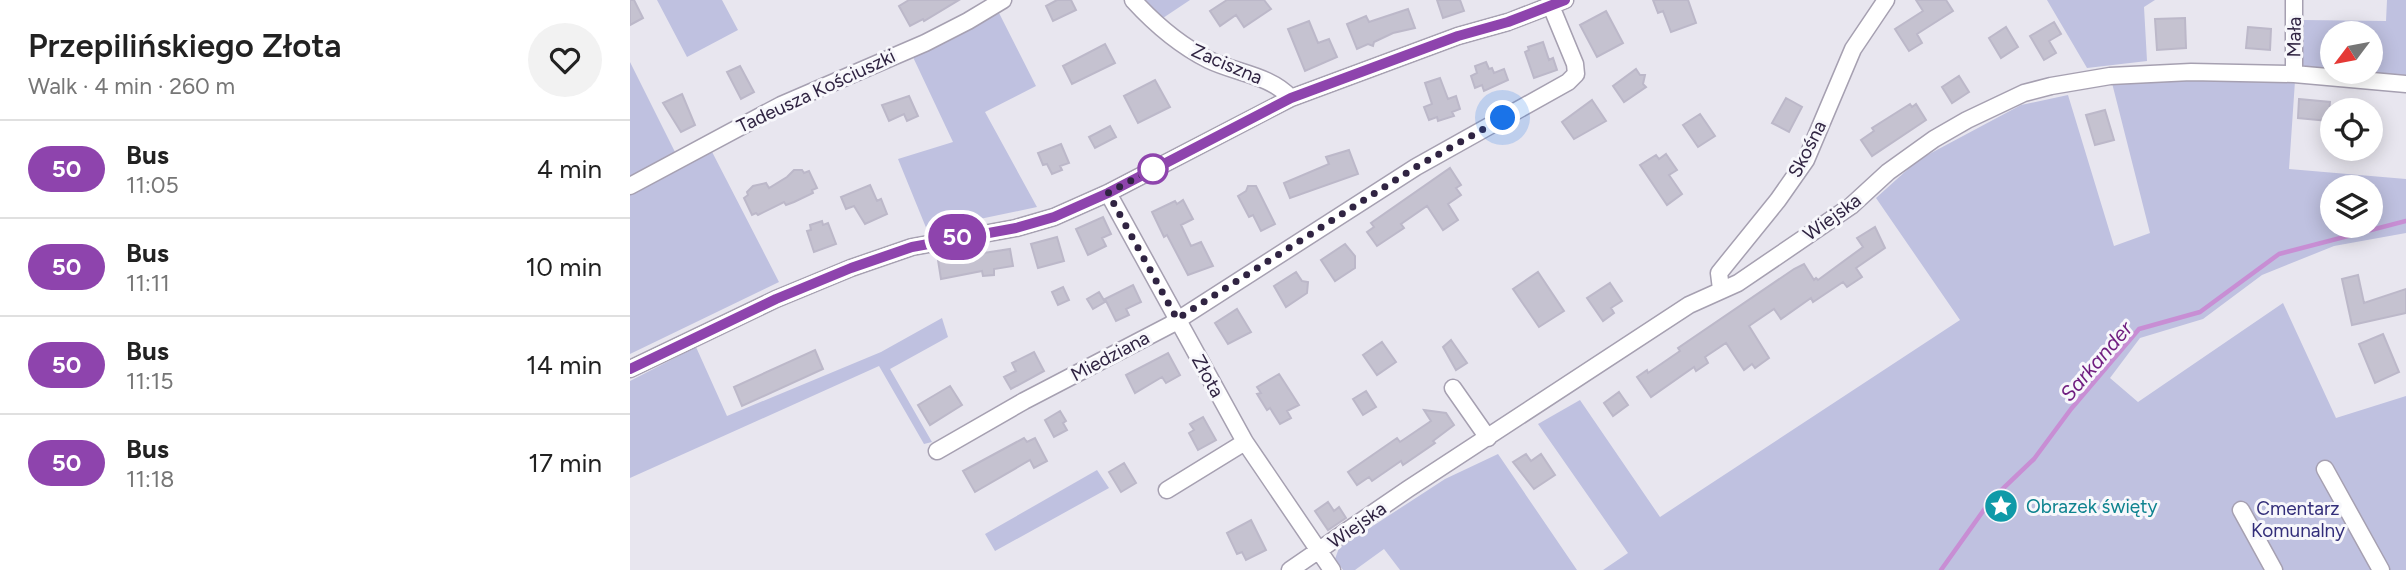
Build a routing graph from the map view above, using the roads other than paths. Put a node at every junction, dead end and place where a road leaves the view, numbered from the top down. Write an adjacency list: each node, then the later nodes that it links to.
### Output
1 (1133, 0): 8 (street, Zaciszna)
2 (1886, 0): 11 (street, Skośna)
3 (2294, 0): 6 (street, Mała)
4 (997, 1): 9 (street, Tadeusza Kościuszki)
5 (1558, 3): 8 (street); 12 (street, Miedziana)
6 (2294, 74): 7 (street, Wiejska); 11 (street, Wiejska)
7 (2406, 84)
8 (1291, 98): 10 (street)
9 (630, 186)
10 (1108, 193): 12 (street, Złota); 13 (street)
11 (1721, 289): 15 (street, Wiejska)
12 (1177, 319): 16 (street, Złota); 17 (street, Miedziana)
13 (630, 369)
14 (1453, 388): 15 (street)
15 (1488, 438): 21 (street, Wiejska)
16 (1245, 442): 19 (street); 21 (street, Złota)
17 (937, 451)
18 (2325, 469): 25 (street)
19 (1167, 490)
20 (2241, 510): 24 (street)
21 (1319, 552): 22 (street, Wiejska); 23 (street, Wiejska)
22 (1290, 570)
23 (1332, 570)
24 (2274, 570)
25 (2381, 570)

